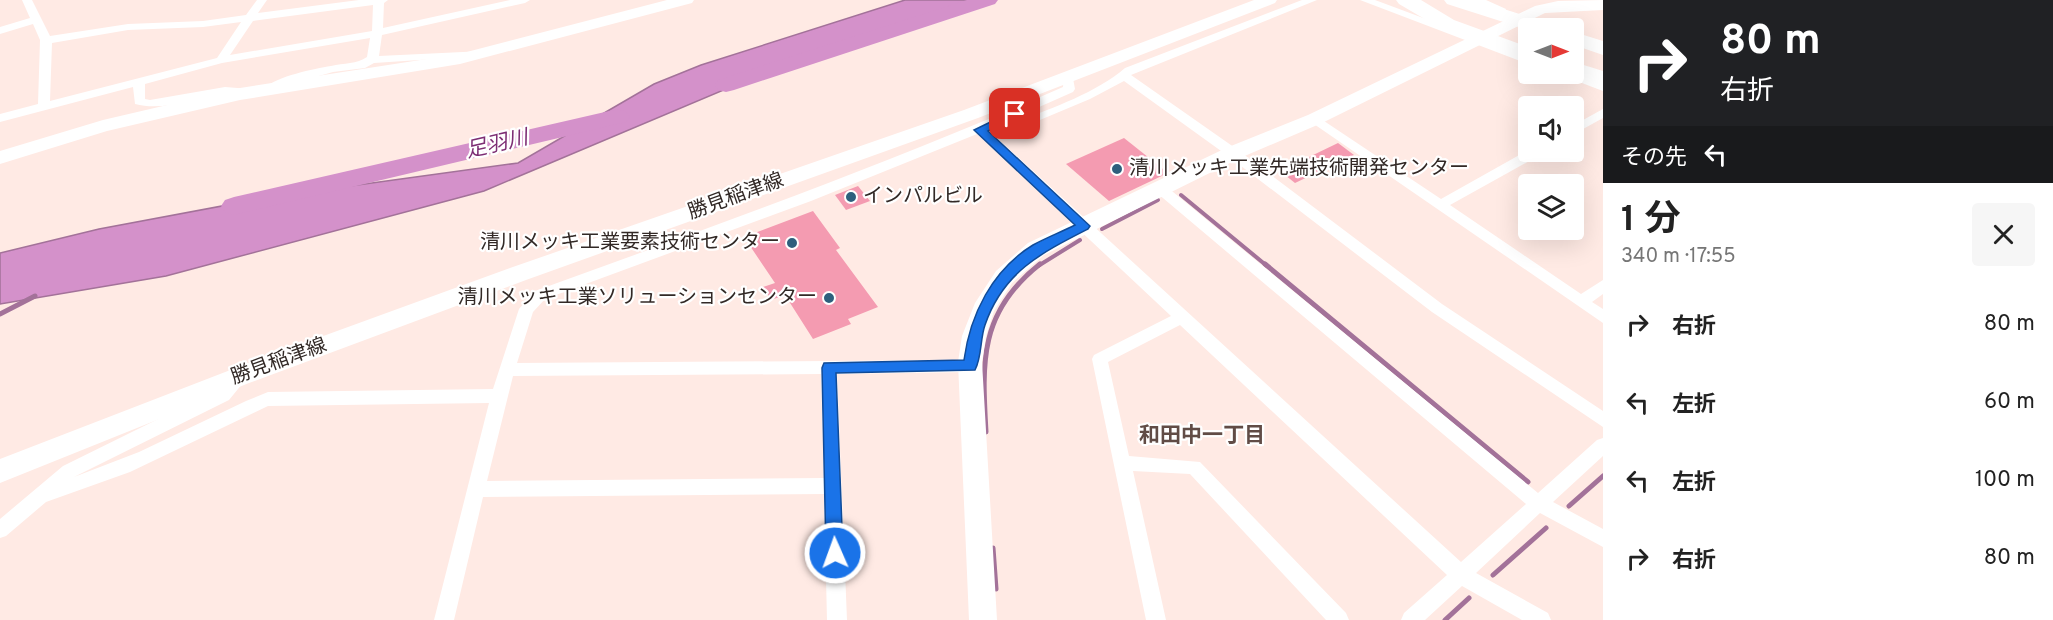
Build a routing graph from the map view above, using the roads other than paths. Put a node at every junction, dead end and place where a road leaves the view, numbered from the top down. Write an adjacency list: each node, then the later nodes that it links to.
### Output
1 (27, 0): 16 (street)
2 (262, 0): 14 (street)
3 (525, 0): 11 (street)
4 (686, 0): 32 (street)
5 (1269, 0): 40 (street, 勝見稲津線)
6 (1312, 0): 41 (street)
7 (1365, 0): 27 (street)
8 (1407, 0): 13 (highway)
9 (1476, 0): 17 (street)
10 (380, 1): 14 (street); 22 (street)
11 (500, 3): 22 (street)
12 (1603, 5): 15 (street)
13 (1450, 8): 18 (highway); 19 (highway); 24 (highway); 29 (highway)
14 (250, 18): 25 (street); 36 (street)
15 (1533, 18)
16 (37, 19): 21 (street); 25 (street)
17 (1518, 21)
18 (1518, 22)
19 (1518, 23)
20 (1518, 28): 27 (street)
21 (0, 31)
22 (377, 33): 33 (street); 36 (street)
23 (1584, 36): 28 (street)
24 (1518, 39)
25 (46, 40): 47 (street)
26 (1584, 41): 30 (highway)
27 (1476, 43): 34 (street); 50 (street)
28 (1603, 43)
29 (1518, 48)
30 (1603, 48)
31 (1584, 51): 35 (highway)
32 (486, 52): 33 (street); 46 (street)
33 (373, 58): 46 (street)
34 (1518, 58)
35 (1603, 58)
36 (221, 60): 44 (street)
37 (1584, 62): 38 (highway)
38 (1603, 68)
39 (1584, 72): 42 (highway)
40 (1068, 76): 52 (street); 66 (street, 勝見稲津線)
41 (1125, 77): 52 (street); 53 (street)
42 (1603, 79)
43 (1584, 81): 45 (street)
44 (139, 82): 46 (street); 47 (street)
45 (1603, 87)
46 (257, 91): 54 (street)
47 (44, 106): 49 (street)
48 (1603, 113): 51 (street)
49 (0, 118)
50 (1315, 119): 53 (street); 57 (street)
51 (1584, 124)
52 (984, 134): 58 (street); 65 (street)
53 (1233, 153): 56 (street); 68 (street)
54 (0, 158)
55 (1518, 161): 57 (street)
56 (1162, 190): 58 (street); 75 (street)
57 (1440, 205): 60 (street)
58 (1083, 226): 61 (street); 63 (street)
59 (1603, 286): 60 (street)
60 (1581, 302): 62 (street)
61 (1182, 317): 70 (street); 78 (street)
62 (1603, 317)
63 (970, 366): 64 (street); 81 (street)
64 (829, 368): 65 (street); 72 (street)
65 (507, 370): 67 (street)
66 (241, 376): 71 (street, 勝見稲津線); 74 (street)
67 (498, 396): 73 (street); 74 (street)
68 (1603, 420)
69 (1603, 445): 75 (street)
70 (1123, 463): 82 (street); 83 (street)
71 (0, 471)
72 (833, 486): 73 (street); 80 (street)
73 (476, 489): 79 (street)
74 (41, 495): 76 (street)
75 (1538, 503): 77 (street); 78 (street)
76 (0, 530)
77 (1603, 538)
78 (1461, 575): 84 (street); 85 (street)
79 (444, 620)
80 (837, 620)
81 (983, 620)
82 (1156, 620)
83 (1339, 620)
84 (1411, 620)
85 (1541, 620)

